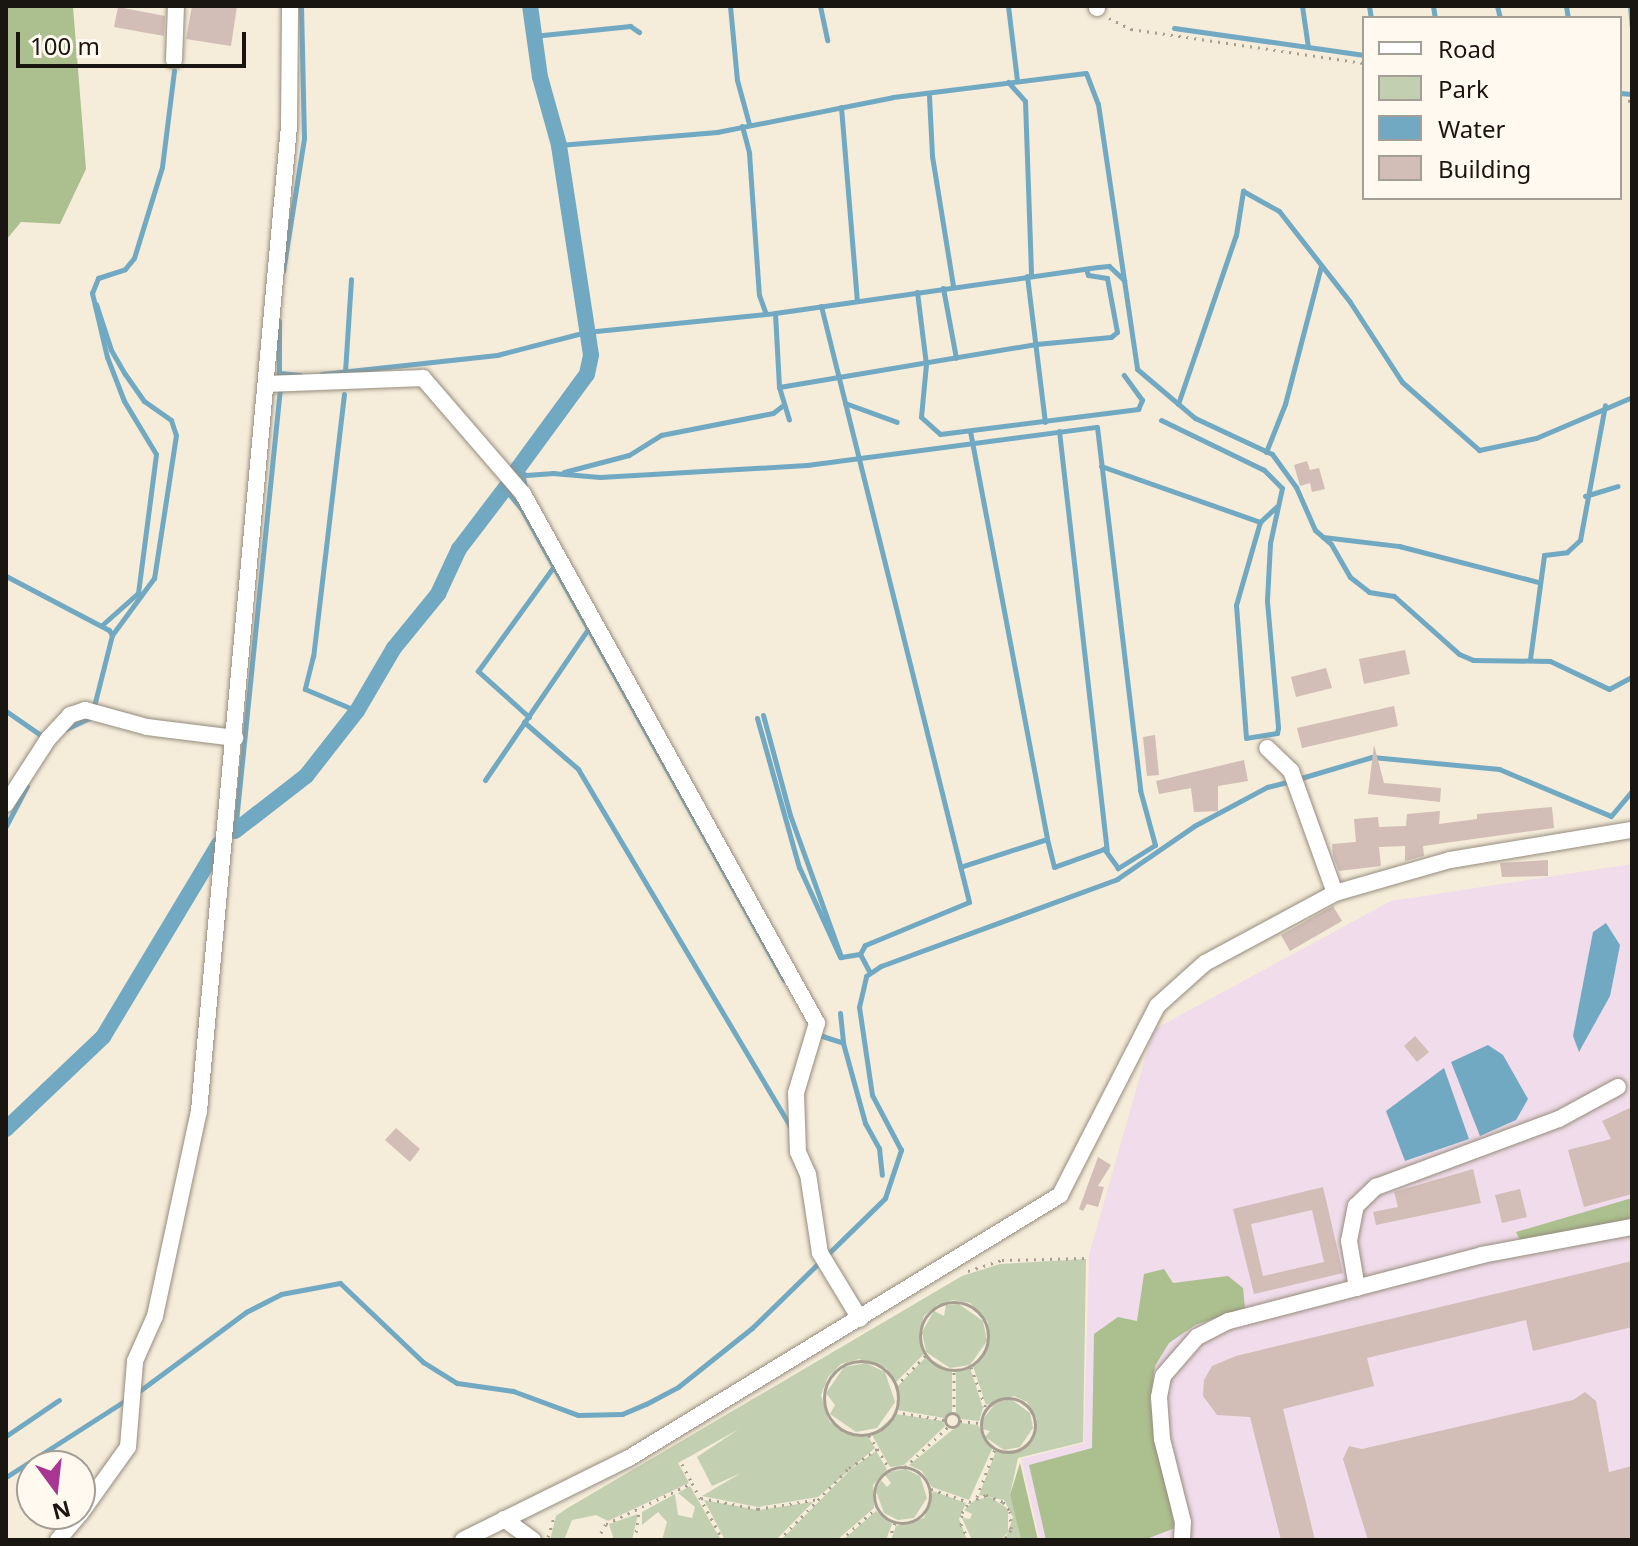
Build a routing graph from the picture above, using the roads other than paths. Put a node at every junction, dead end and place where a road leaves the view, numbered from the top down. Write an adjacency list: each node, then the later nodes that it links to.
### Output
1 (176, 6): 3 (street)
2 (290, 6): 4 (street)
3 (174, 60)
4 (267, 384): 5 (street); 13 (street)
5 (235, 738): 7 (street); 14 (street)
6 (1267, 748): 9 (street)
7 (6, 804)
8 (1632, 830): 9 (street)
9 (1335, 893): 13 (street)
10 (1618, 1087): 12 (street)
11 (1632, 1227): 12 (street)
12 (1357, 1288): 18 (street)
13 (860, 1319): 15 (street)
14 (96, 1492)
15 (504, 1519): 16 (street); 17 (street)
16 (463, 1540)
17 (533, 1540)
18 (1182, 1540)

